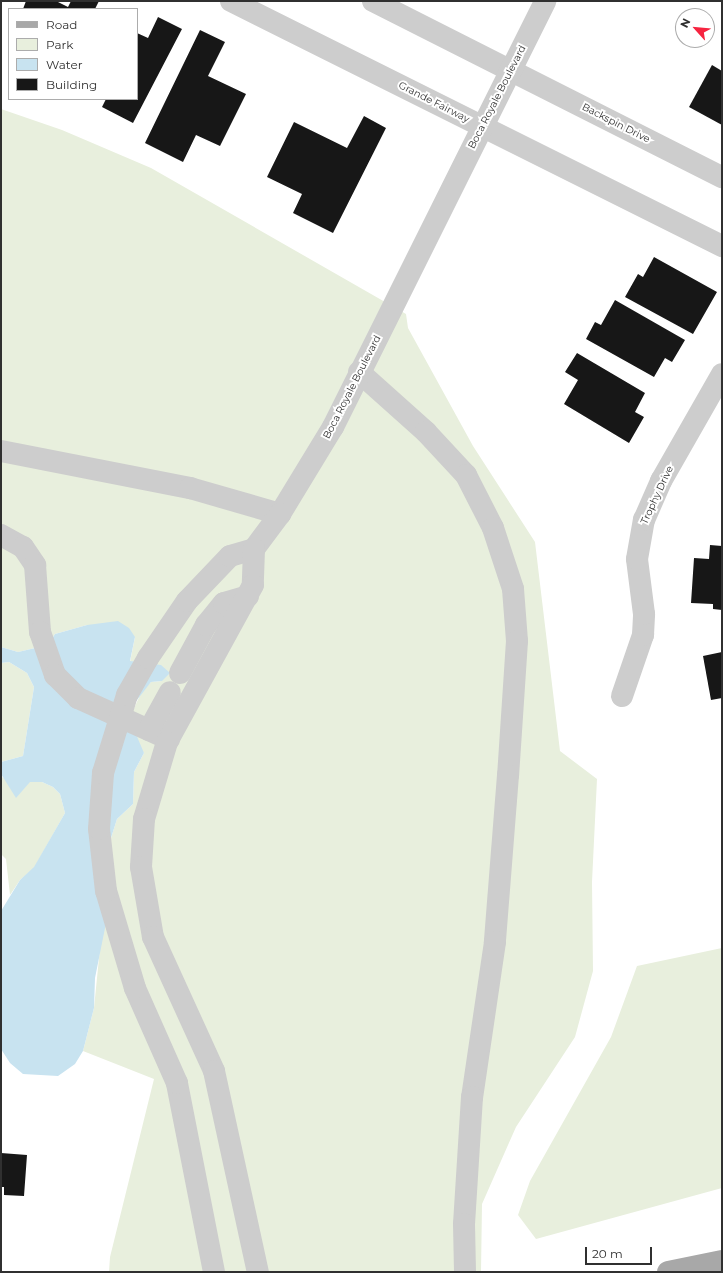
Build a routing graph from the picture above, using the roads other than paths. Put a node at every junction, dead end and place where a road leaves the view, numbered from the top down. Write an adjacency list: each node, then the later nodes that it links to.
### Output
1 (232, 1): 5 (street, Grande Fairway)
2 (373, 1): 4 (street)
3 (545, 1): 4 (street, Boca Royale Boulevard)
4 (511, 70): 5 (street, Boca Royale Boulevard); 6 (street, Backspin Drive)
5 (482, 126): 7 (street, Grande Fairway); 8 (street, Boca Royale Boulevard)
6 (722, 177)
7 (722, 246)
8 (359, 372): 11 (street, Boca Royale Boulevard); 24 (street)
9 (722, 374): 17 (street, Trophy Drive)
10 (1, 451): 11 (street)
11 (280, 514): 13 (street, Boca Royale Boulevard)
12 (1, 535): 18 (street)
13 (254, 549): 14 (street); 15 (street)
14 (248, 596): 16 (street); 20 (street)
15 (180, 613): 16 (street); 18 (street)
16 (206, 625): 19 (street)
17 (622, 696)
18 (121, 717): 19 (street); 22 (street)
19 (149, 730): 20 (street)
20 (169, 739): 23 (street)
21 (722, 1261): 25 (main road)
22 (214, 1272)
23 (258, 1272)
24 (465, 1272)
25 (668, 1272)

